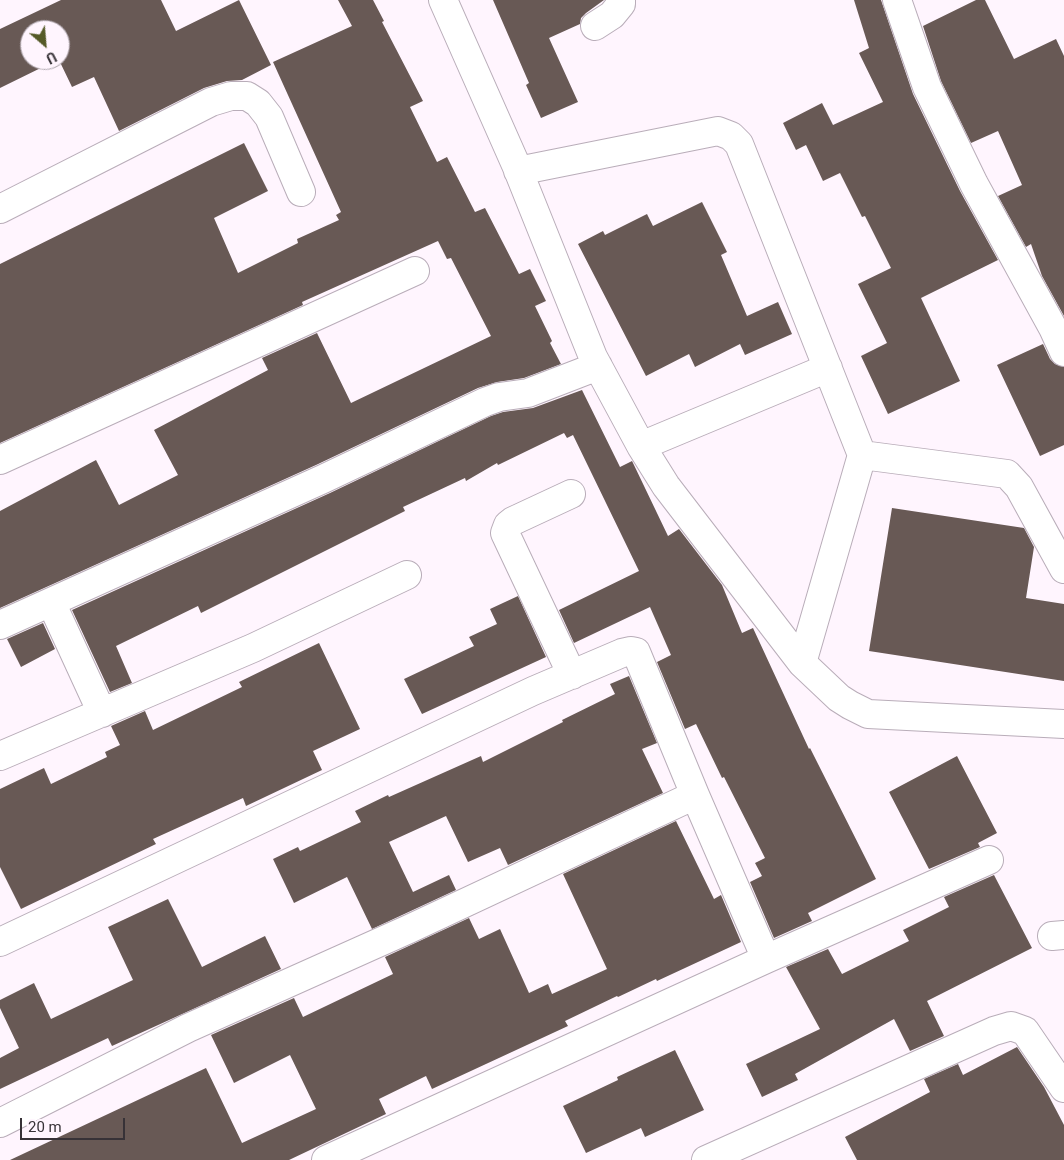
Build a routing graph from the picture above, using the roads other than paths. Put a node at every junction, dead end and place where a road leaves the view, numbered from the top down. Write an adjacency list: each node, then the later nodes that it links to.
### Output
1 (443, 0): 5 (street)
2 (621, 0): 4 (street)
3 (897, 0): 9 (street)
4 (595, 26)
5 (518, 171): 10 (street); 11 (street)
6 (301, 192): 7 (street)
7 (0, 209)
8 (415, 271): 14 (street)
9 (1064, 352)
10 (598, 366): 12 (street); 18 (street)
11 (828, 368): 12 (street); 13 (street)
12 (641, 446): 20 (street)
13 (862, 455): 16 (street); 20 (street)
14 (0, 460)
15 (571, 494): 21 (street)
16 (1064, 569)
17 (407, 575): 22 (street)
18 (51, 602): 19 (street); 22 (street)
19 (0, 625)
20 (802, 663): 23 (street)
21 (572, 675): 25 (street); 27 (street)
22 (102, 713): 24 (street)
23 (1064, 724)
24 (0, 756)
25 (695, 795): 28 (street); 30 (street)
26 (990, 860): 28 (street)
27 (0, 942)
28 (766, 959): 31 (street)
29 (1064, 1088): 32 (street)
30 (0, 1123)
31 (326, 1160)
32 (706, 1160)

